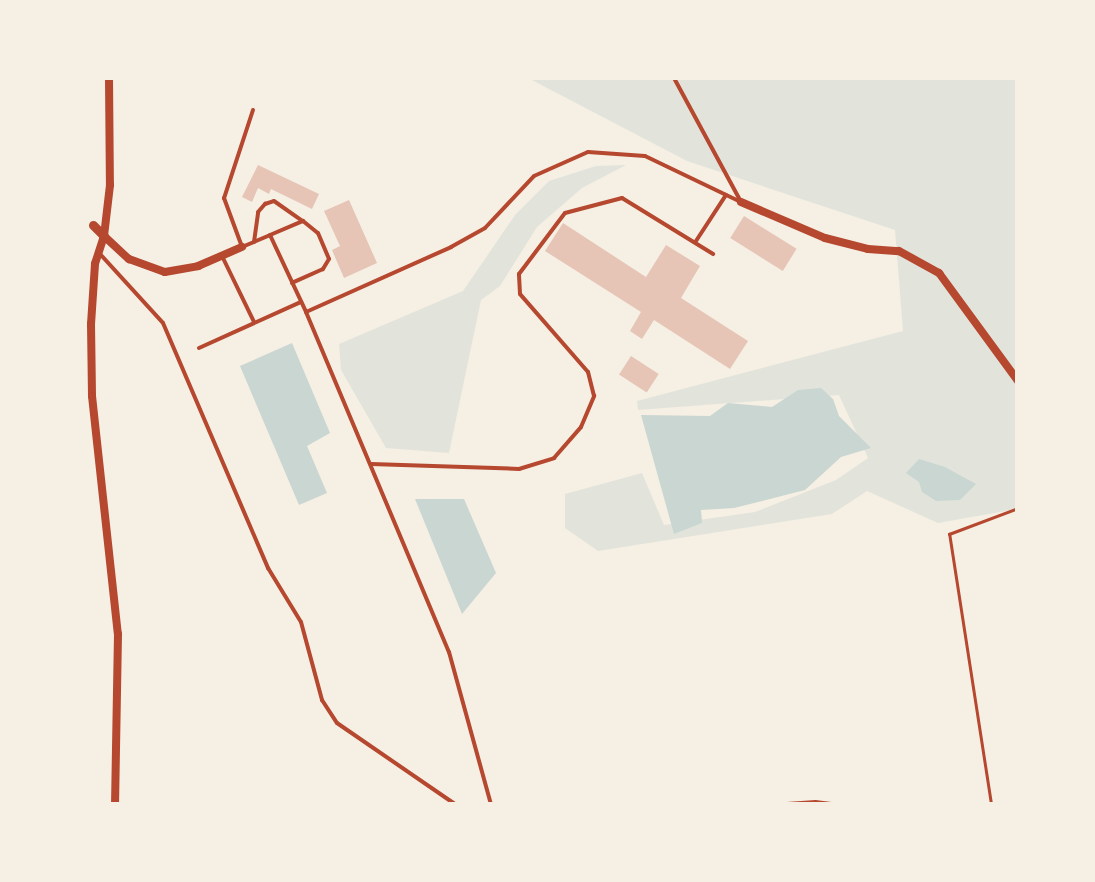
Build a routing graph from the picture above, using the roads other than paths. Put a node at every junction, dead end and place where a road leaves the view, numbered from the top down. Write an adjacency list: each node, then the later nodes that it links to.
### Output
1 (109, 78): 9 (street)
2 (674, 78): 5 (lane)
3 (253, 110): 12 (lane)
4 (726, 195): 5 (lane); 10 (lane); 18 (lane)
5 (741, 202): 21 (street)
6 (303, 221): 8 (lane); 11 (lane); 16 (lane)
7 (93, 224): 9 (street)
8 (270, 235): 11 (lane); 16 (lane)
9 (104, 236): 13 (street); 15 (street)
10 (696, 241): 14 (lane); 22 (lane)
11 (254, 242): 12 (lane)
12 (242, 246): 15 (street)
13 (98, 252): 24 (street); 26 (lane)
14 (713, 254)
15 (222, 256): 19 (lane)
16 (292, 282): 17 (lane)
17 (301, 302): 18 (lane); 19 (lane)
18 (306, 312): 22 (lane)
19 (254, 322): 20 (lane)
20 (199, 348)
21 (1018, 381)
22 (370, 464): 27 (lane)
23 (104, 633): 24 (street)
24 (118, 634): 25 (street)
25 (115, 804)
26 (455, 804)
27 (491, 804)

